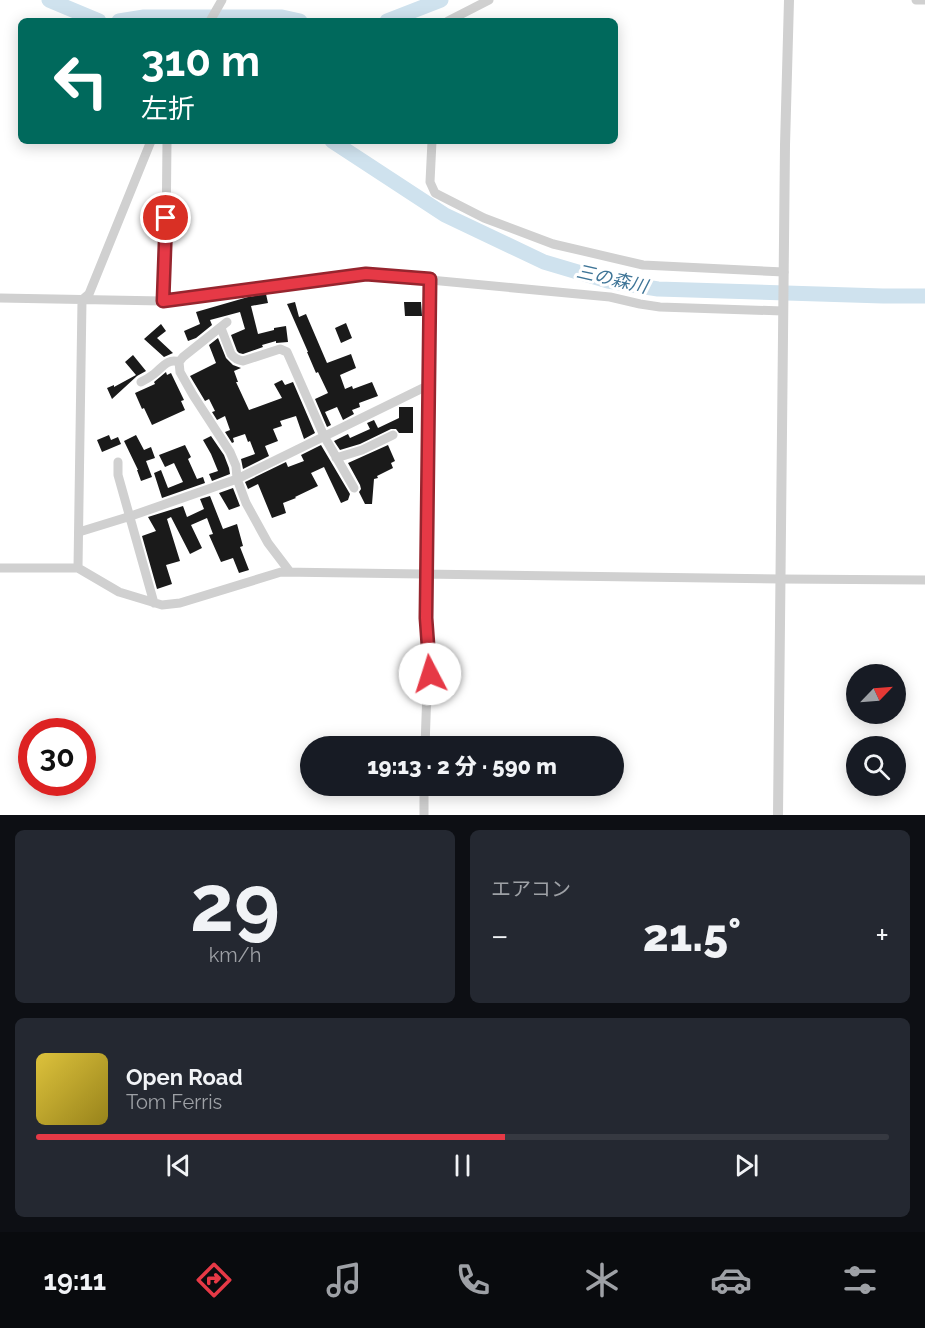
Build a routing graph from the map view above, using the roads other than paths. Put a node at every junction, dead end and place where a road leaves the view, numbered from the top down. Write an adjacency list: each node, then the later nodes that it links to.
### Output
1 (222, 0): 6 (street)
2 (489, 0): 7 (street)
3 (789, 0): 11 (street)
4 (916, 0): 5 (street)
5 (925, 0)
6 (212, 18)
7 (454, 18)
8 (150, 144): 14 (street)
9 (168, 144): 15 (street)
10 (432, 144): 11 (street)
11 (784, 275): 16 (street)
12 (430, 279): 15 (street); 16 (street); 19 (street)
13 (0, 298): 14 (street)
14 (82, 300): 15 (street); 27 (street)
15 (163, 301)
16 (783, 308): 32 (street)
17 (179, 362): 18 (street); 21 (street); 24 (street)
18 (141, 382)
19 (429, 385): 21 (street); 31 (street)
20 (393, 435): 22 (street)
21 (324, 436): 22 (street); 24 (street)
22 (336, 458): 25 (street)
23 (118, 462): 26 (street)
24 (237, 478): 26 (street); 30 (street)
25 (354, 488)
26 (131, 516): 27 (street); 34 (street)
27 (79, 532): 29 (street)
28 (0, 568): 29 (street)
29 (78, 568): 34 (street)
30 (290, 572): 31 (street); 34 (street)
31 (427, 573): 32 (street); 35 (street)
32 (781, 579): 33 (street); 38 (street)
33 (925, 580)
34 (154, 603)
35 (425, 736)
36 (424, 796): 37 (street)
37 (424, 815)
38 (778, 815)

